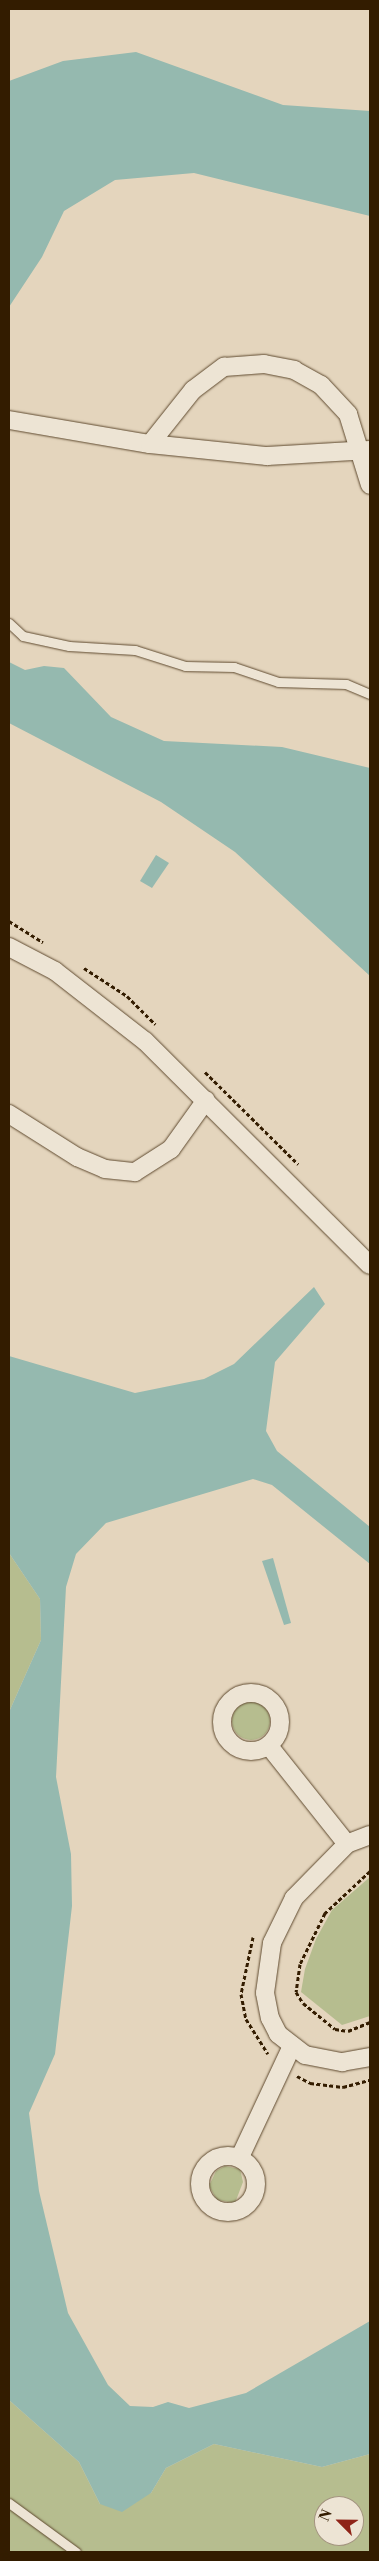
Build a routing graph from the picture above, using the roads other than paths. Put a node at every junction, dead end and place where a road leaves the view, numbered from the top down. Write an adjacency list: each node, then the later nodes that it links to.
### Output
1 (11, 419): 2 (street)
2 (150, 444): 3 (street); 3 (street)
3 (365, 451): 4 (street)
4 (370, 485)
5 (9, 623): 6 (lane)
6 (370, 694)
7 (9, 947): 8 (street)
8 (206, 1100): 9 (street); 10 (street)
9 (9, 1114)
10 (370, 1265)
11 (269, 1746): 13 (street)
12 (370, 1835): 13 (street)
13 (347, 1844): 14 (street)
14 (292, 2046): 15 (street); 16 (street)
15 (370, 2057)
16 (240, 2158)
17 (9, 2502): 18 (lane)
18 (76, 2552)

